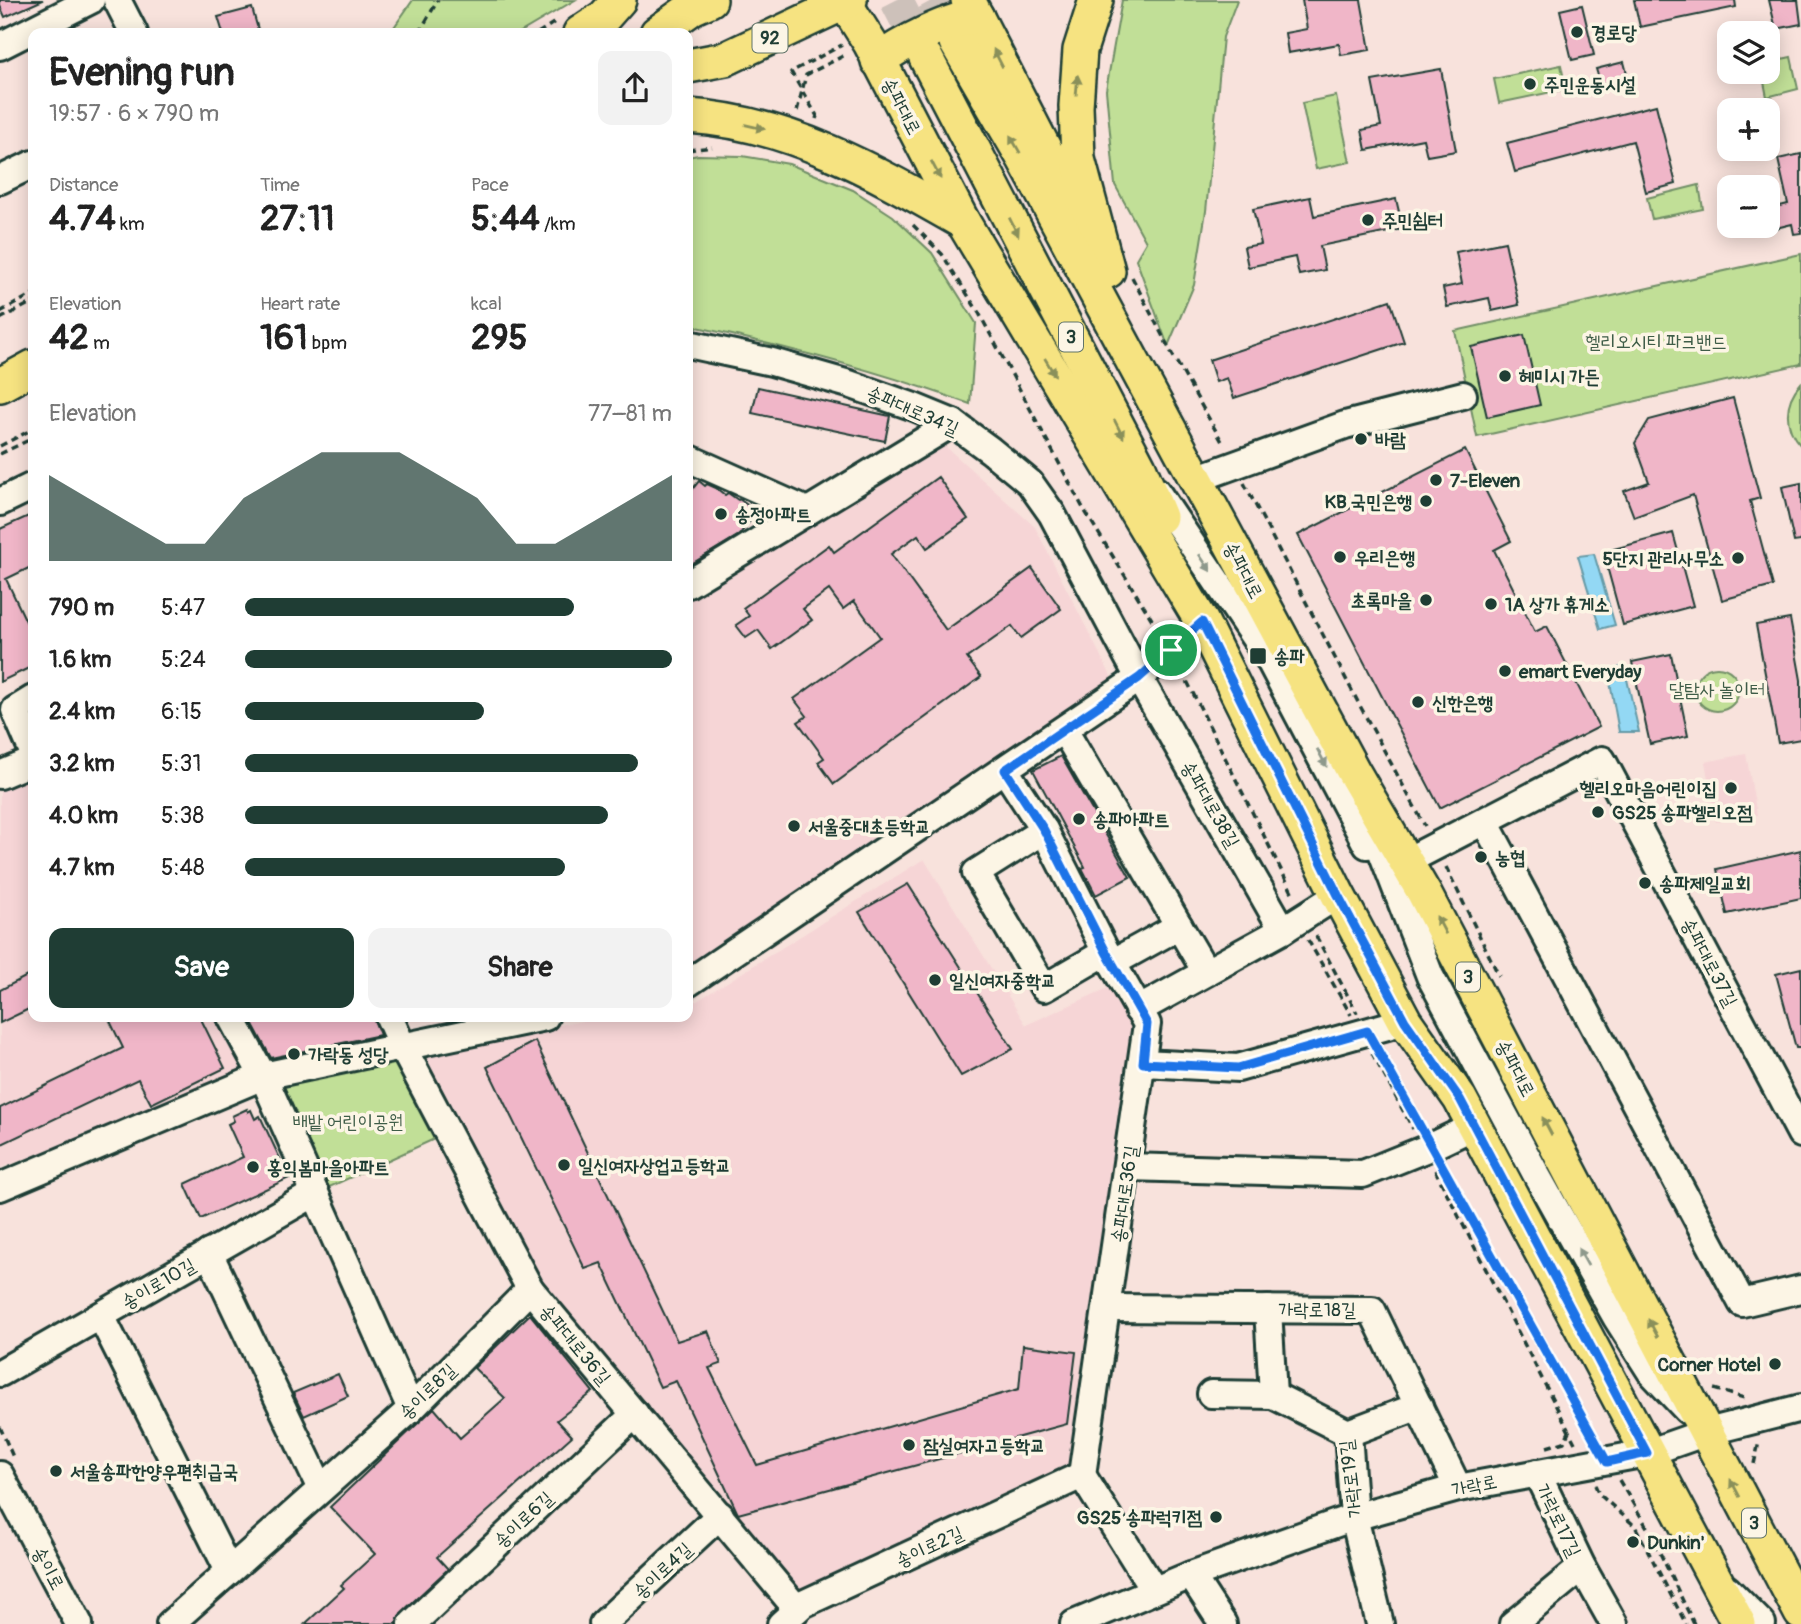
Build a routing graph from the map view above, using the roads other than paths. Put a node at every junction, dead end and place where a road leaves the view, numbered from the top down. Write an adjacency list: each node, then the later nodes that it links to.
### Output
1 (91, 0): 8 (street)
2 (117, 0): 9 (street)
3 (619, 0): 10 (main road)
4 (710, 0): 11 (main road)
5 (1096, 0): 21 (main road, one-way to 5)
6 (846, 1): 15 (main road, 송파대로); 16 (main road, 92)
7 (967, 20): 15 (main road); 21 (main road, one-way to 7); 33 (main road, 3, one-way to 7)
8 (36, 28)
9 (131, 28)
10 (588, 28)
11 (664, 28)
12 (28, 32): 13 (street)
13 (0, 46)
14 (926, 58): 28 (main road, 3, one-way to 28)
15 (878, 61): 20 (main road, 송파대로, one-way to 20)
16 (693, 65)
17 (693, 116): 20 (main road, one-way to 20)
18 (28, 166): 19 (street)
19 (0, 180)
20 (963, 222): 35 (main road, 송파대로, one-way to 35)
21 (1119, 272): 29 (main road)
22 (693, 345): 26 (street, 송파대로34길)
23 (28, 370): 24 (main road)
24 (0, 385)
25 (1463, 395): 29 (street)
26 (953, 423): 32 (street); 36 (street, 송파대로34길)
27 (693, 460): 32 (street)
28 (1139, 467): 35 (main road, 3); 61 (street, one-way to 61)
29 (1223, 469): 33 (main road)
30 (28, 488): 31 (street)
31 (0, 502)
32 (807, 511): 34 (street)
33 (1221, 527): 42 (main road, 송파대로 / 3)
34 (693, 581)
35 (1202, 622): 36 (street); 47 (main road, 송파대로 / 3)
36 (1139, 678): 38 (street); 48 (street, 송파대로38길)
37 (28, 702): 39 (street)
38 (1064, 730): 41 (street); 49 (street)
39 (28, 740)
40 (28, 763): 43 (street)
41 (1005, 770): 45 (street, 송파대로36길); 52 (street)
42 (1353, 771): 46 (main road, 송파대로 / 3); 79 (street, one-way to 42)
43 (0, 775)
44 (1485, 822): 46 (street, 송파대로37길); 62 (street, 송파대로37길); 68 (street)
45 (1044, 830): 50 (street, 송파대로36길); 50 (street)
46 (1405, 862): 79 (main road, 송파대로 / 3, one-way to 46)
47 (1338, 895): 48 (street); 54 (main road, 송파대로 / 3)
48 (1294, 924): 51 (street)
49 (1179, 926): 50 (street); 51 (street)
50 (1109, 957): 53 (street, 송파대로36길)
51 (1206, 972): 53 (street)
52 (693, 980)
53 (1138, 1010): 59 (street, 송파대로36길)
54 (1405, 1021): 59 (street); 61 (main road, 송파대로 / 3)
55 (234, 1022): 60 (street)
56 (391, 1022): 58 (street, 송파대로36길)
57 (520, 1022): 58 (street)
58 (402, 1046): 60 (street); 67 (street, 송파대로36길)
59 (1143, 1063): 63 (street, 송파대로36길)
60 (263, 1076): 64 (street); 65 (street)
61 (1467, 1112): 63 (street); 81 (main road, 송파대로 / 3)
62 (1801, 1134)
63 (1128, 1167): 69 (street, 송파대로36길)
64 (0, 1187)
65 (315, 1193): 66 (street, 송이로10길); 76 (street)
66 (209, 1254): 71 (street, 송이로10길); 86 (street)
67 (530, 1289): 76 (street, 송이로8길); 78 (street, 송파대로36길)
68 (1801, 1289)
69 (1107, 1308): 70 (street, 가락로18길); 84 (street, 송파대로36길)
70 (1268, 1309): 74 (street); 75 (street, 가락로18길)
71 (101, 1315): 72 (street, 송이로10길); 90 (street)
72 (0, 1373)
73 (1211, 1394): 74 (street, 가락로19길)
74 (1273, 1395): 80 (street, 가락로19길)
75 (1419, 1406): 80 (street); 85 (street, 가락로18길)
76 (411, 1409): 86 (street, 송이로8길)
77 (1801, 1409): 79 (street, 가락로)
78 (635, 1414): 87 (street, 송파대로36길); 98 (street, 송이로6길)
79 (1707, 1432): 81 (street, 가락로); 94 (main road, 송파대로 / 3, one-way to 79)
80 (1348, 1433): 88 (street, 가락로19길)
81 (1647, 1453): 82 (street, 가락로); 92 (main road, 송파대로 / 3)
82 (1537, 1473): 85 (street, 가락로); 89 (street, 가락로17길)
83 (0, 1475): 96 (street, 송이로)
84 (1082, 1475): 93 (street); 95 (street, 송이로2길)
85 (1458, 1488): 88 (street, 가락로)
86 (321, 1489): 90 (street, 송이로8길)
87 (720, 1515): 95 (street, 송파대로36길); 99 (street, 송이로4길)
88 (1354, 1517): 91 (street, 가락로); 102 (street, 가락로19길)
89 (1582, 1567): 103 (street, 가락로17길); 104 (street, 가락로17길)
90 (229, 1571): 97 (street, 송이로8길)
91 (1191, 1575): 93 (street, 가락로); 101 (street)
92 (1718, 1581): 105 (main road, 송파대로 / 3); 106 (street)
93 (1154, 1590): 100 (street, 가락로)
94 (1801, 1614)
95 (789, 1617)
96 (79, 1624)
97 (170, 1624)
98 (412, 1624)
99 (603, 1624)
100 (1074, 1624)
101 (1223, 1624)
102 (1380, 1624)
103 (1513, 1624)
104 (1613, 1624)
105 (1739, 1624)
106 (1762, 1624)

